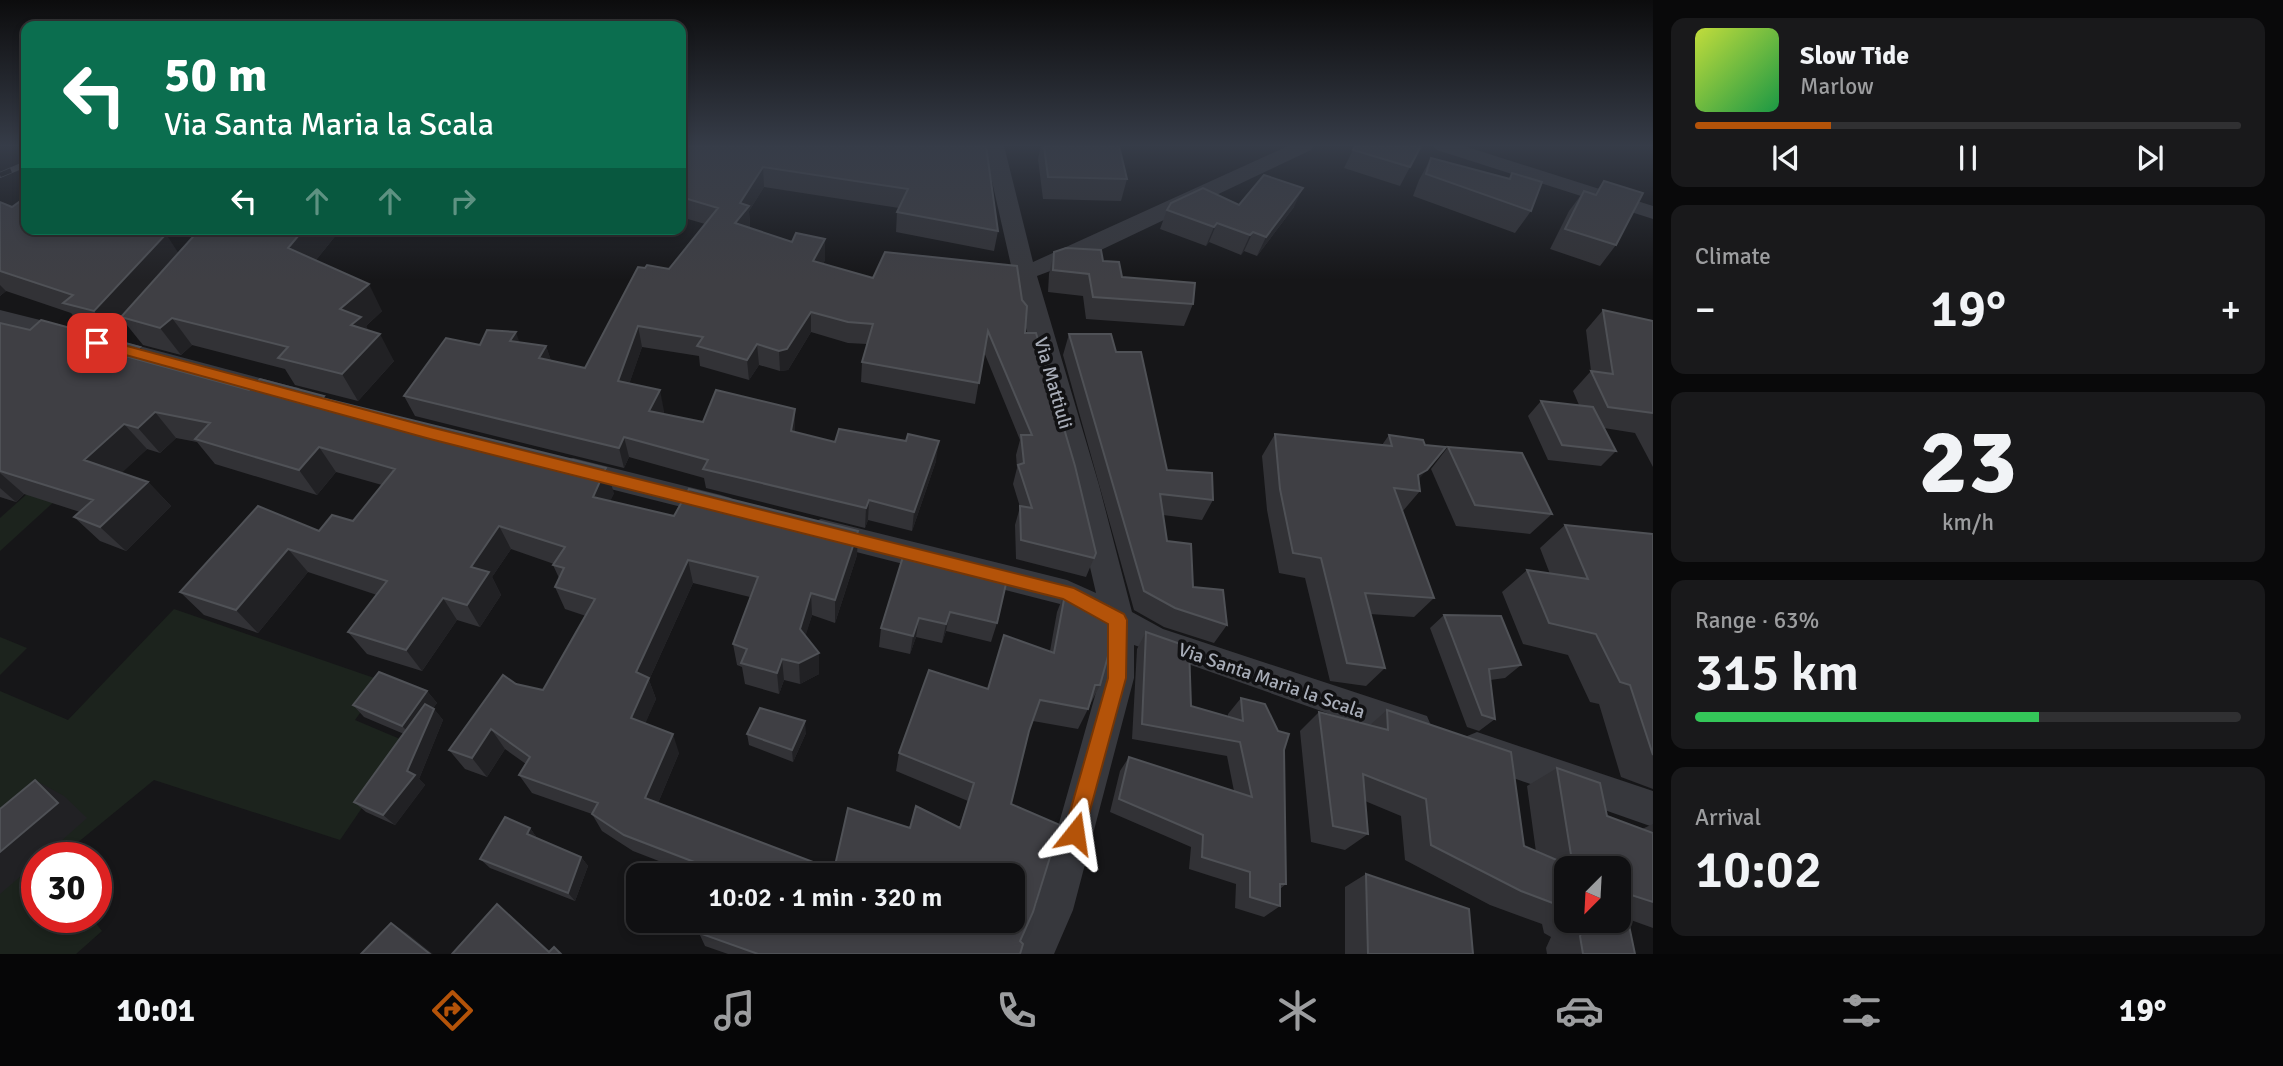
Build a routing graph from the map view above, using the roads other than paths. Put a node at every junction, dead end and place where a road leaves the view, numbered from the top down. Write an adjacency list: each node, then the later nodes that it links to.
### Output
1 (1005, 191): 5 (street, Via Mattiuli)
2 (1209, 191): 5 (street)
3 (1583, 191): 4 (street)
4 (1653, 213)
5 (1024, 273): 11 (street, Via Mattiuli)
6 (0, 318): 7 (street)
7 (323, 404)
8 (552, 464): 9 (street)
9 (742, 511)
10 (796, 525): 11 (street, Via Santa Maria la Scala)
11 (1118, 620): 12 (street, Via Santa Maria la Scala); 13 (street, Via Mattiuli)
12 (1653, 809)
13 (1033, 954)

